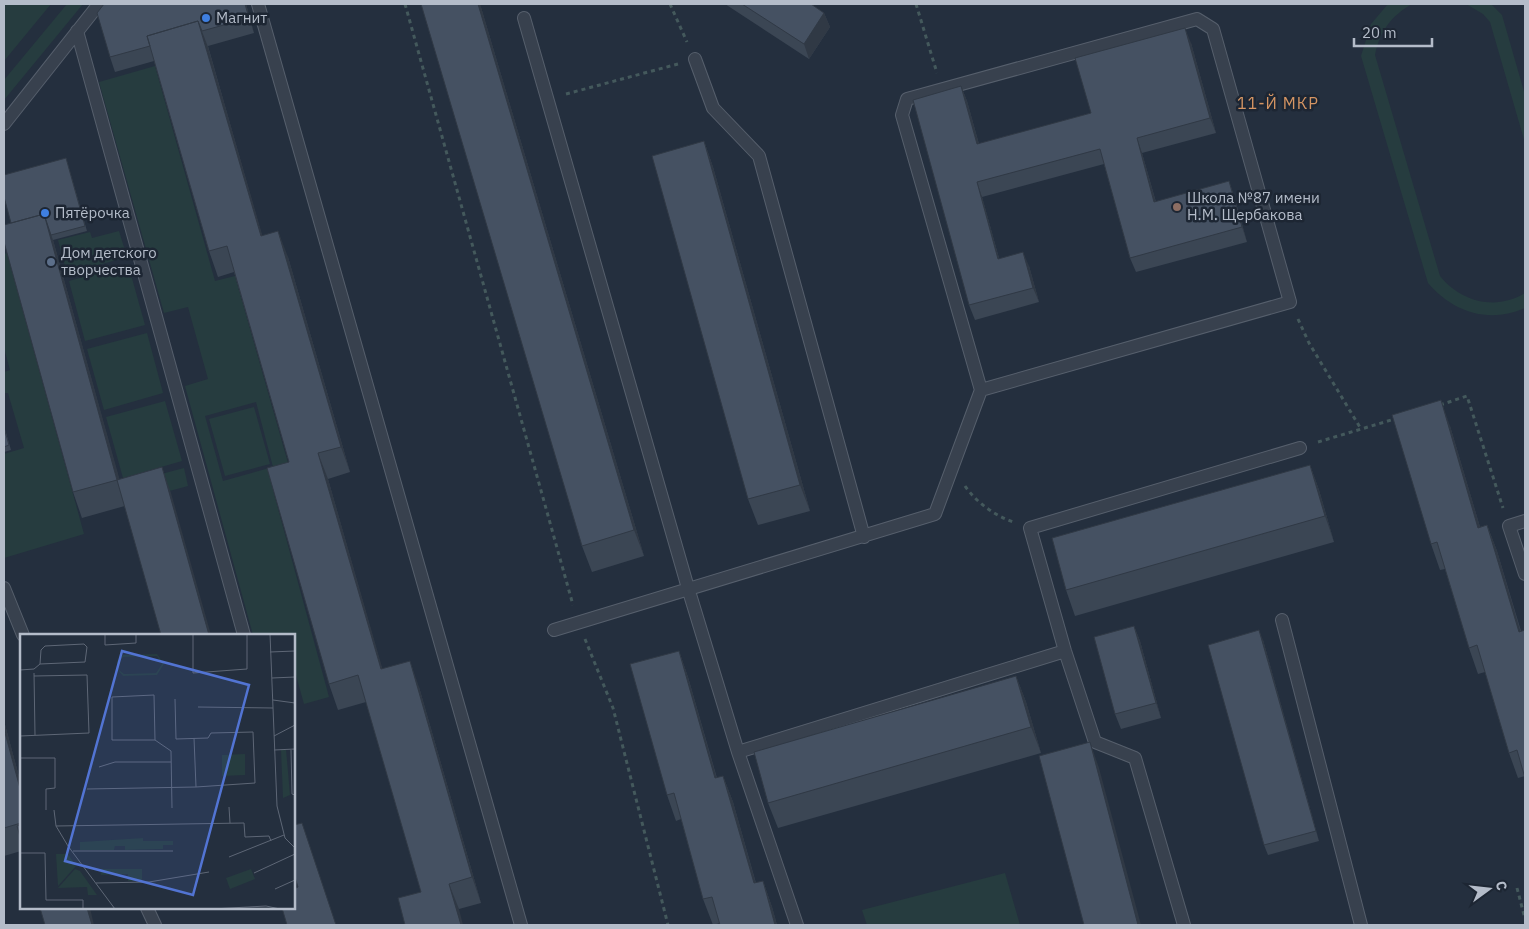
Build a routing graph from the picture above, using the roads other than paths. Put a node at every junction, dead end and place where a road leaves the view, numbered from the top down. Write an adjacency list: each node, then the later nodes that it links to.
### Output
1 (99, 4): 4 (lane)
2 (258, 4): 22 (lane)
3 (524, 18): 13 (lane)
4 (77, 31): 6 (lane); 17 (lane)
5 (695, 59): 10 (lane)
6 (4, 124)
7 (981, 390): 7 (lane); 10 (lane)
8 (1300, 448): 18 (lane)
9 (1525, 521): 11 (lane)
10 (864, 537): 13 (lane)
11 (1525, 574)
12 (4, 588): 16 (lane)
13 (688, 588): 15 (lane); 19 (lane)
14 (1282, 620): 25 (lane)
15 (554, 630)
16 (22, 634)
17 (244, 634)
18 (1065, 651): 19 (lane); 24 (lane)
19 (738, 752): 23 (lane)
20 (148, 909): 21 (lane)
21 (156, 925)
22 (520, 925)
23 (797, 925)
24 (1184, 925)
25 (1361, 925)

